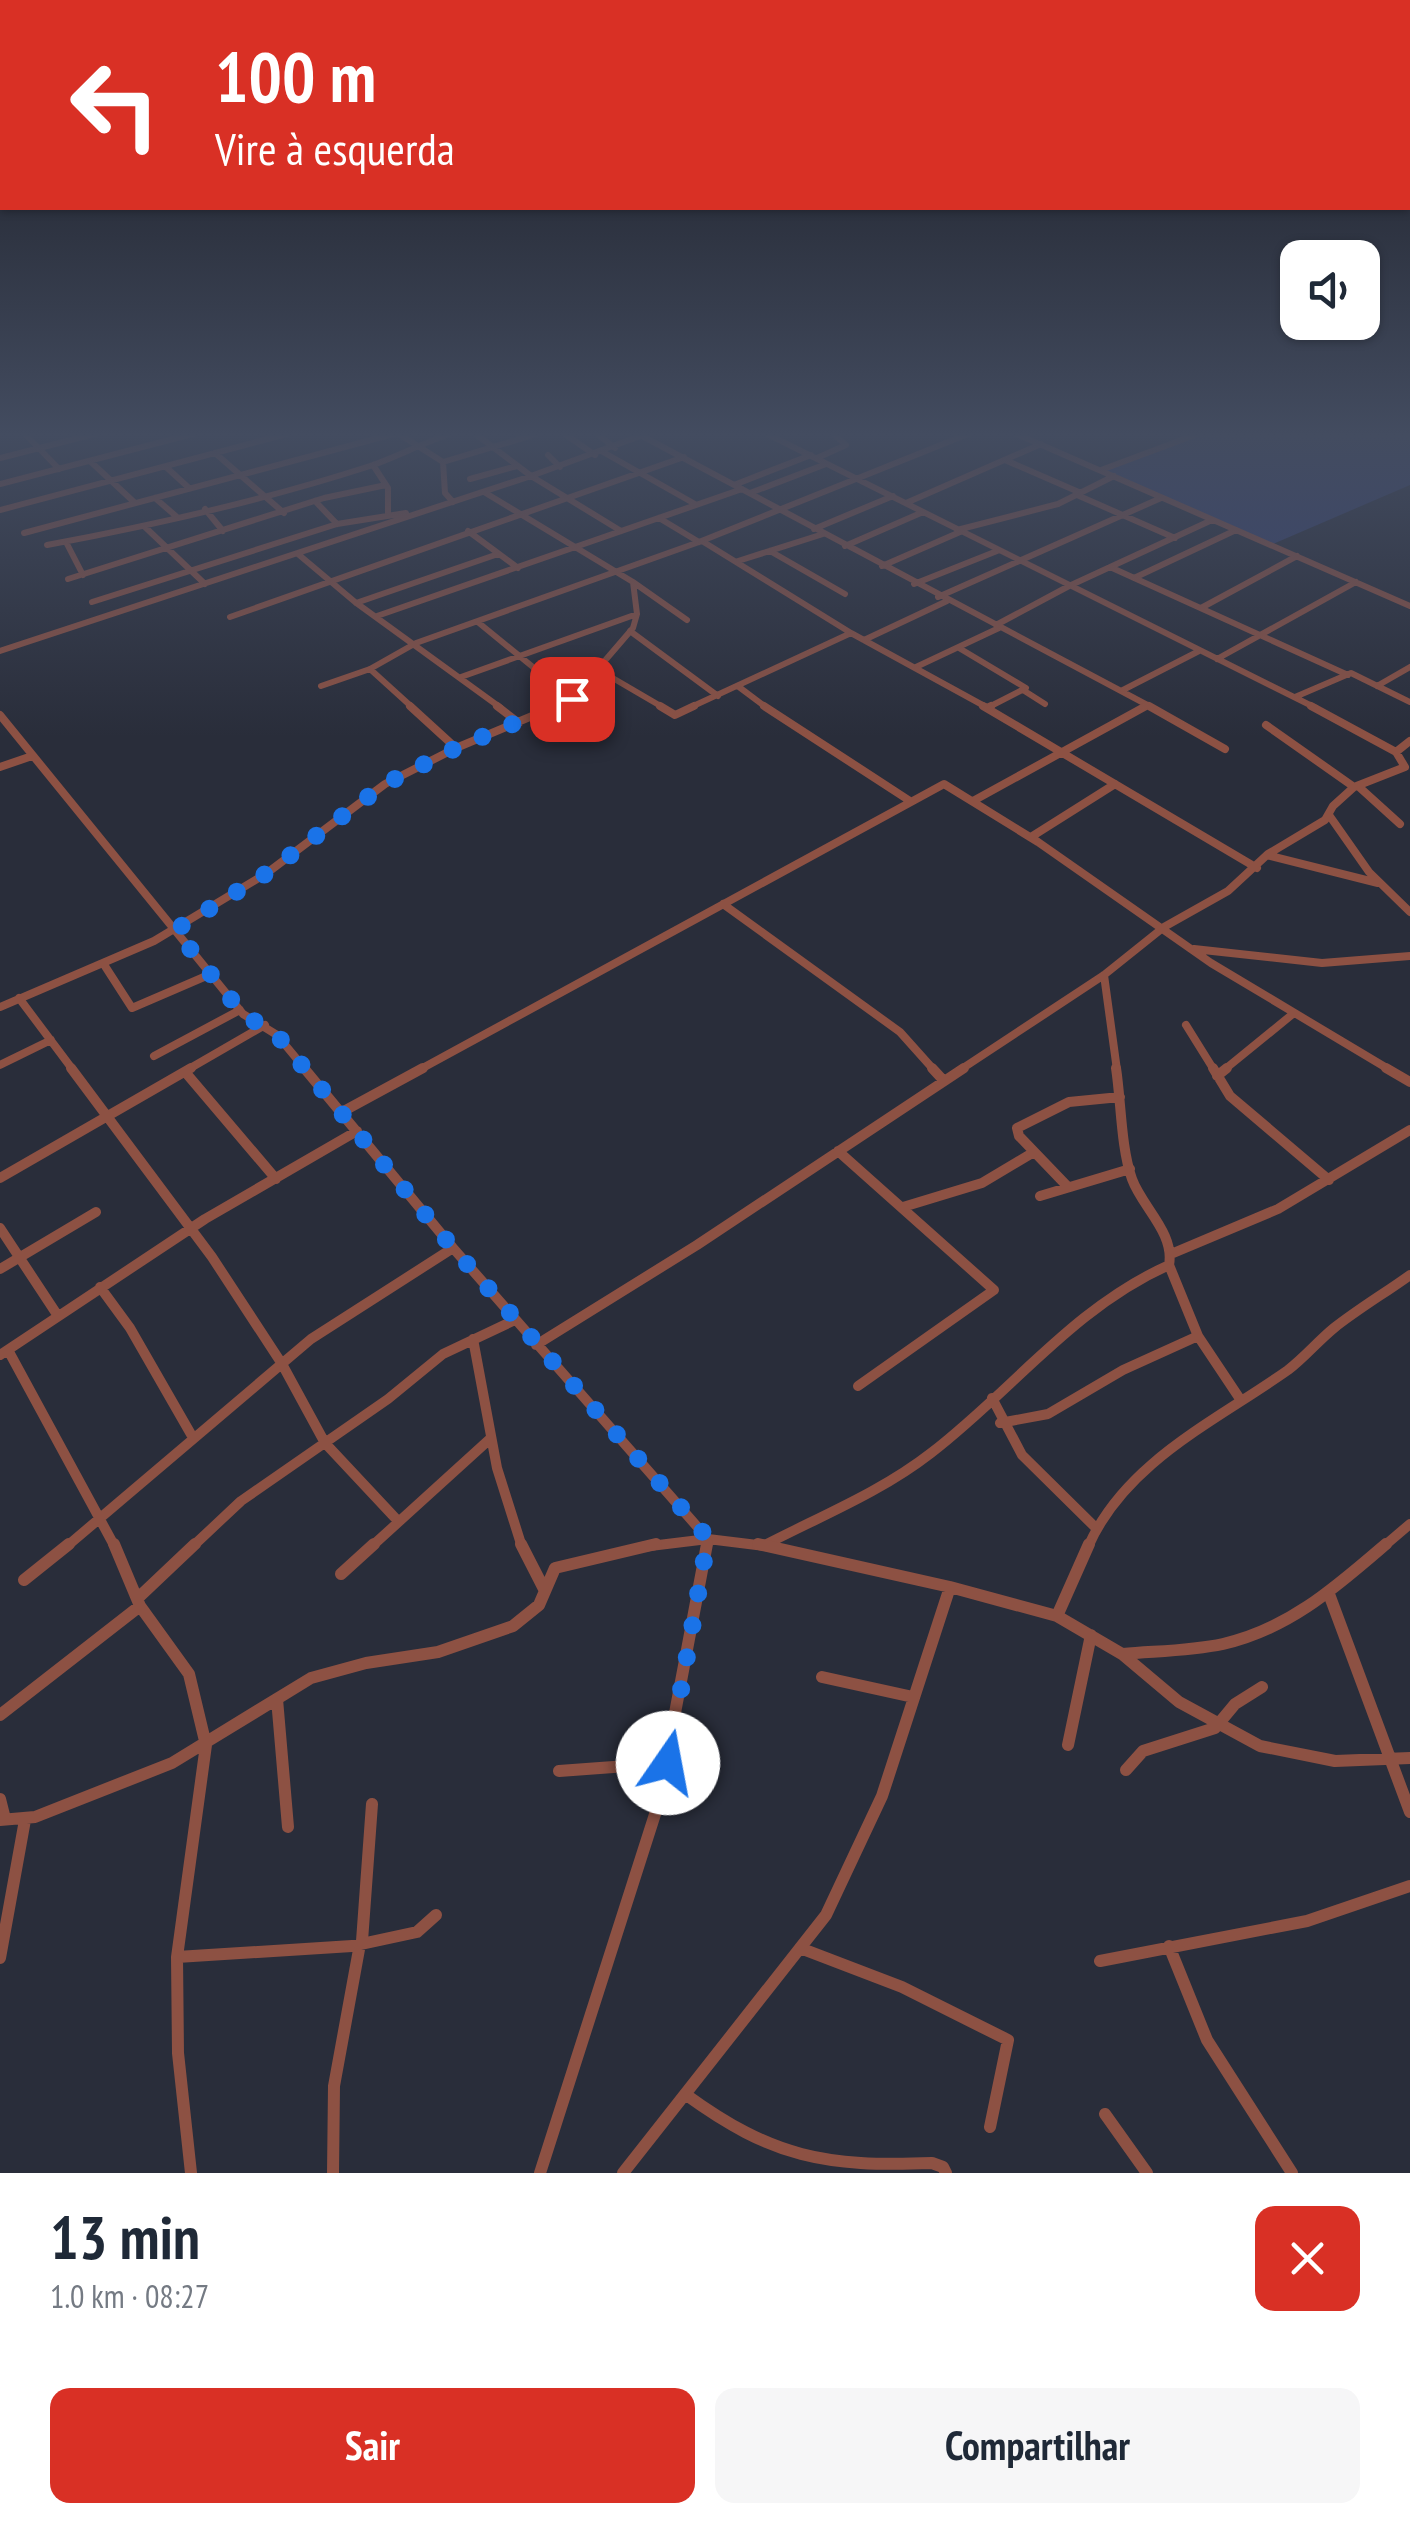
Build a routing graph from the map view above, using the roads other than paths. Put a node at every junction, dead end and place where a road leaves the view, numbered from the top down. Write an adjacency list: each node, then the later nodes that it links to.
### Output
1 (110, 533): 21 (street)
2 (152, 533): 27 (street)
3 (215, 533): 27 (street)
4 (307, 533): 39 (street)
5 (356, 533): 31 (street)
6 (461, 533): 43 (street)
7 (471, 533): 32 (street)
8 (550, 533): 28 (street)
9 (614, 533): 28 (street)
10 (686, 533): 24 (street)
11 (722, 533): 24 (street)
12 (874, 533): 26 (street)
13 (953, 533): 36 (street)
14 (963, 533): 30 (street)
15 (1079, 533): 34 (street)
16 (1164, 533): 22 (street)
17 (1184, 533): 22 (street)
18 (1229, 533): 42 (street)
19 (1244, 533): 33 (street)
20 (823, 534): 26 (street); 29 (street)
21 (103, 535): 23 (street)
22 (1175, 538): 37 (street)
23 (66, 542): 25 (street); 40 (street)
24 (701, 542): 35 (street); 41 (street)
25 (47, 546)
26 (845, 546): 36 (street)
27 (168, 547): 39 (street); 40 (street)
28 (575, 549): 38 (street); 41 (street)
29 (770, 551): 35 (street); 50 (street)
30 (996, 551): 34 (street); 48 (street)
31 (298, 554): 43 (street); 47 (street)
32 (498, 554): 38 (street); 54 (street)
33 (1297, 556): 46 (street); 56 (street)
34 (1014, 560): 49 (street); 51 (street)
35 (738, 561): 64 (street)
36 (882, 566): 48 (street)
37 (1110, 567): 42 (street); 49 (street)
38 (518, 568): 58 (street)
39 (192, 569): 47 (street); 53 (street)
40 (83, 574): 44 (street)
41 (616, 574): 45 (street); 61 (street)
42 (1134, 578): 56 (street)
43 (331, 579): 54 (street); 59 (street)
44 (68, 580)
45 (632, 582): 57 (street); 60 (street)
46 (1356, 582): 55 (street); 65 (street)
47 (205, 584): 69 (street)
48 (914, 584): 51 (street)
49 (1068, 586): 62 (street); 70 (street)
50 (845, 594)
51 (938, 597): 52 (street)
52 (947, 601): 62 (street); 66 (street)
53 (92, 602)
54 (356, 603): 58 (street)
55 (1410, 606)
56 (1201, 608): 65 (street)
57 (637, 614): 63 (street); 71 (street)
58 (376, 616): 67 (street)
59 (230, 617)
60 (686, 620)
61 (479, 623): 67 (street); 71 (street)
62 (999, 626): 68 (street); 83 (street)
63 (630, 632): 76 (street); 84 (street)
64 (851, 633): 66 (street); 81 (street)
65 (1259, 634): 72 (street); 77 (street)
66 (864, 640): 74 (street)
67 (416, 643): 75 (street); 78 (street)
68 (960, 648): 74 (street); 82 (street)
69 (0, 651)
70 (1199, 651): 72 (street); 83 (street)
71 (517, 656): 78 (street); 86 (street)
72 (1216, 659): 85 (street)
73 (1410, 666): 80 (street)
74 (916, 668): 90 (street)
75 (370, 669): 79 (street); 95 (street)
76 (599, 670): 84 (street); 86 (street)
77 (1348, 675): 80 (street); 85 (street)
78 (461, 677): 92 (street)
79 (321, 686)
80 (1378, 686): 87 (street)
81 (739, 687): 84 (street); 104 (street)
82 (1024, 690): 88 (street); 90 (street)
83 (1121, 691): 89 (street)
84 (718, 696)
85 (1295, 697): 98 (street)
86 (572, 699): 92 (street)
87 (1410, 702)
88 (1046, 704)
89 (1146, 706): 96 (street); 97 (street)
90 (987, 708): 97 (street)
91 (0, 715): 99 (street)
92 (519, 723): 95 (street)
93 (1266, 726): 103 (street)
94 (1410, 741): 98 (street)
95 (456, 748): 117 (street)
96 (1225, 749)
97 (1059, 752): 102 (street); 105 (street)
98 (1396, 752): 101 (street)
99 (32, 756): 100 (street); 117 (street)
100 (0, 767)
101 (1408, 768): 103 (street)
102 (1115, 784): 108 (street); 110 (street)
103 (1356, 786): 106 (street); 107 (street)
104 (910, 801): 105 (street); 114 (street)
105 (973, 801): 108 (street)
106 (1329, 815): 109 (street); 111 (street)
107 (1400, 824)
108 (1031, 838): 116 (street)
109 (1266, 855): 110 (street); 111 (street)
110 (1257, 868): 116 (street)
111 (1380, 884): 112 (street)
112 (1392, 894): 113 (street); 115 (street)
113 (1410, 899)
114 (724, 904): 134 (street); 137 (street)
115 (1410, 912)
116 (1164, 928): 118 (street); 122 (street)
117 (175, 930): 120 (street); 121 (street)
118 (1193, 948): 119 (street); 126 (street)
119 (1410, 956)
120 (104, 963): 121 (street); 123 (street)
121 (212, 974): 125 (street)
122 (1104, 975): 134 (street); 136 (street)
123 (19, 998): 124 (street); 129 (street)
124 (0, 1007)
125 (240, 1010): 127 (street); 130 (street)
126 (1294, 1012): 133 (street); 135 (street)
127 (265, 1025): 132 (street); 137 (street)
128 (1186, 1025): 133 (street)
129 (51, 1040): 131 (street); 138 (street)
130 (154, 1056)
131 (0, 1066)
132 (186, 1073): 138 (street); 145 (street)
133 (1218, 1076): 146 (street)
134 (944, 1081): 141 (street)
135 (1410, 1082)
136 (1120, 1096): 142 (street); 143 (street)
137 (342, 1112): 140 (street)
138 (110, 1118): 144 (street); 152 (street)
139 (1410, 1130): 146 (street)
140 (356, 1131): 145 (street); 153 (street)
141 (838, 1151): 149 (street); 163 (street)
142 (1034, 1152): 147 (street); 149 (street)
143 (1130, 1168): 147 (street); 154 (street)
144 (0, 1178)
145 (276, 1178): 152 (street)
146 (1329, 1180): 154 (street)
147 (1068, 1187): 148 (street)
148 (1040, 1196)
149 (903, 1206): 166 (street)
150 (96, 1212): 155 (street)
151 (0, 1228): 155 (street)
152 (189, 1230): 158 (street); 165 (street)
153 (453, 1248): 160 (street); 165 (street)
154 (1170, 1259): 161 (street); 167 (street)
155 (18, 1260): 156 (street); 159 (street)
156 (0, 1270)
157 (1410, 1276): 168 (street)
158 (100, 1288): 159 (street); 170 (street)
159 (58, 1316): 164 (street)
160 (515, 1320): 162 (street); 163 (street)
161 (1198, 1336): 168 (street); 169 (street)
162 (473, 1338): 171 (street); 172 (street)
163 (536, 1345): 177 (street)
164 (4, 1353): 173 (street)
165 (282, 1364): 170 (street); 172 (street)
166 (858, 1386)
167 (992, 1398): 169 (street); 178 (street)
168 (1240, 1399): 176 (street)
169 (1000, 1423): 176 (street)
170 (192, 1436): 173 (street)
171 (491, 1438): 174 (street); 182 (street)
172 (326, 1443): 174 (street); 184 (street)
173 (103, 1519): 180 (street); 184 (street)
174 (398, 1521): 179 (street)
175 (1410, 1524): 183 (street)
176 (1096, 1528): 185 (street)
177 (708, 1538): 178 (street); 182 (street); 198 (street)
178 (765, 1545): 181 (street)
179 (341, 1574)
180 (24, 1580)
181 (950, 1587): 185 (street); 190 (street)
182 (545, 1590): 191 (street)
183 (1329, 1594): 187 (street); 196 (street)
184 (139, 1602): 192 (street); 194 (street)
185 (1057, 1616): 186 (street)
186 (1092, 1635): 187 (street); 195 (street)
187 (1122, 1654): 193 (street)
188 (822, 1677): 190 (street)
189 (1262, 1687): 193 (street)
190 (913, 1697): 211 (street)
191 (277, 1699): 194 (street); 206 (street)
192 (0, 1715)
193 (1218, 1726): 196 (street); 199 (street)
194 (206, 1745): 205 (street); 212 (street)
195 (1068, 1745)
196 (1391, 1757): 197 (street); 203 (street)
197 (1410, 1758)
198 (668, 1763): 200 (street); 221 (street)
199 (1126, 1770)
200 (559, 1771)
201 (0, 1800): 204 (street)
202 (372, 1804): 209 (street)
203 (1410, 1812)
204 (3, 1819): 205 (street)
205 (26, 1820): 213 (street)
206 (288, 1827)
207 (1410, 1886): 210 (street)
208 (436, 1915): 209 (street)
209 (361, 1942): 212 (street); 220 (street)
210 (1169, 1946): 214 (street); 225 (street)
211 (800, 1948): 215 (street); 217 (street)
212 (177, 1957): 219 (street)
213 (0, 1958)
214 (1100, 1961)
215 (685, 2094): 218 (street); 222 (street)
216 (1105, 2114): 224 (street)
217 (990, 2128)
218 (847, 2169): 223 (street)
219 (192, 2173)
220 (333, 2173)
221 (540, 2173)
222 (623, 2173)
223 (946, 2173)
224 (1147, 2173)
225 (1292, 2173)

